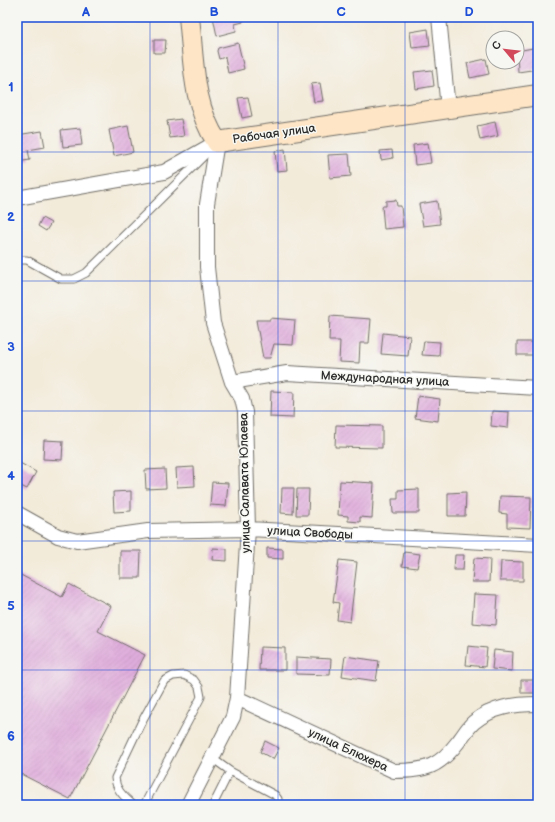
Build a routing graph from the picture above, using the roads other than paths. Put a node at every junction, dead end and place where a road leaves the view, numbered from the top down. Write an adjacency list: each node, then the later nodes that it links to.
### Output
1 (189, 17): 5 (street)
2 (438, 17): 4 (street)
3 (538, 95): 4 (street, Рабочая улица)
4 (448, 109): 5 (street, Рабочая улица)
5 (217, 142): 6 (street, Рабочая улица); 7 (lane); 8 (street, улица Салавата Юлаева)
6 (17, 198)
7 (17, 260)
8 (232, 382): 9 (street, Международная улица); 11 (street, улица Салавата Юлаева)
9 (538, 388)
10 (17, 513): 11 (street, улица Свободы)
11 (248, 529): 12 (street, улица Свободы); 13 (street, улица Салавата Юлаева)
12 (538, 545)
13 (237, 698): 14 (street, улица Блюхера); 15 (street, улица Салавата Юлаева)
14 (538, 704)
15 (212, 758): 16 (lane); 19 (street, улица Салавата Юлаева)
16 (230, 771): 20 (lane); 21 (lane)
17 (133, 805): 18 (lane)
18 (144, 805)
19 (188, 805)
20 (214, 805)
21 (277, 805)

